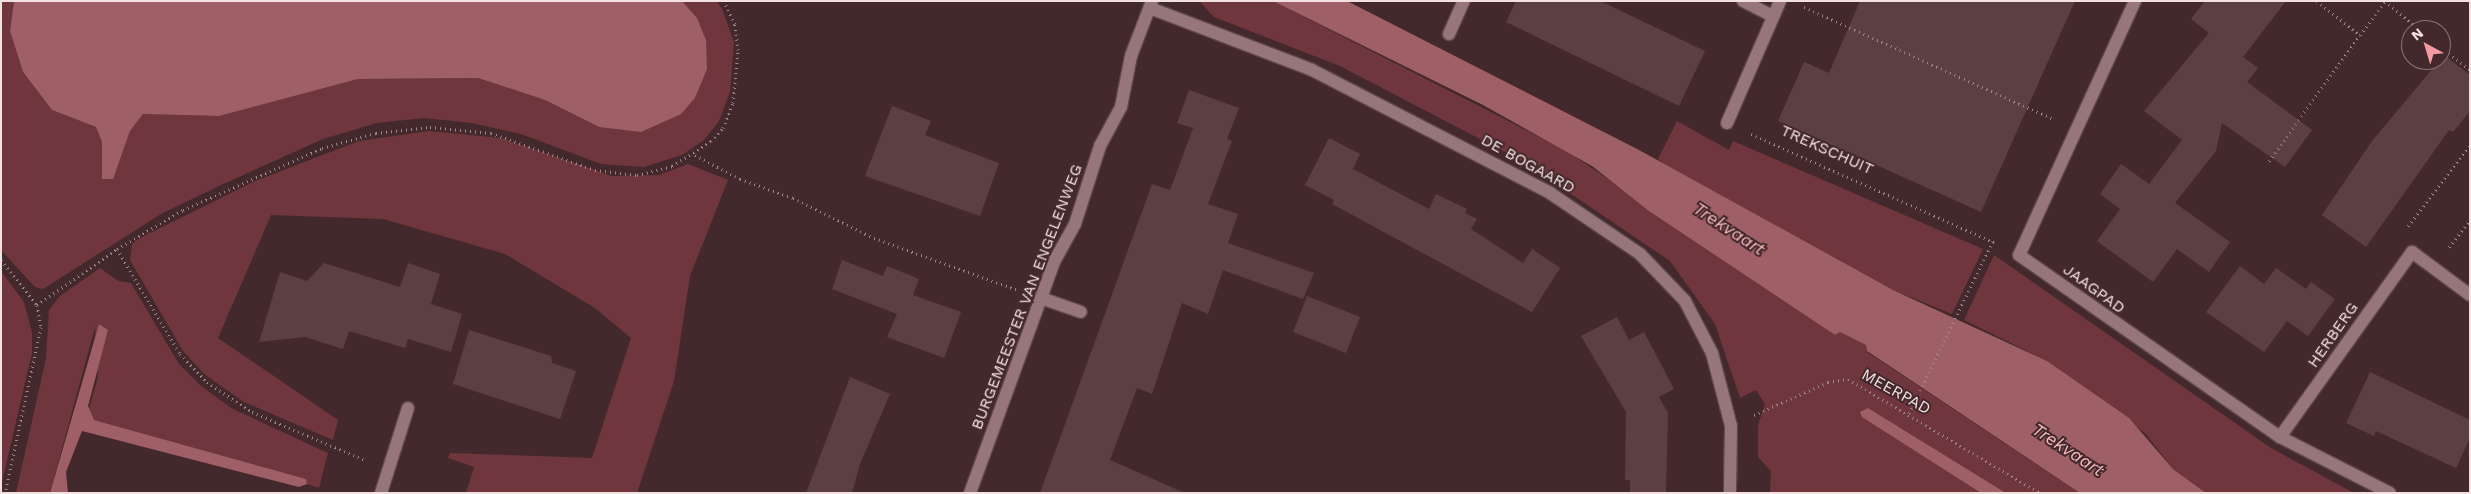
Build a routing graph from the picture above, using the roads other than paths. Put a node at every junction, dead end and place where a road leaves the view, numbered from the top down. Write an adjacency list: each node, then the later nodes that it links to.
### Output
1 (1464, 1): 7 (street)
2 (1743, 1): 6 (street)
3 (1780, 1): 6 (street)
4 (2135, 1): 13 (street, JAAGPAD)
5 (1151, 4): 10 (street, BURGEMEESTER VAN ENGELENWEG); 16 (street, DE BOGAARD)
6 (1773, 16): 8 (street)
7 (1449, 34)
8 (1728, 123)
9 (2470, 295): 13 (street, HERBERG)
10 (1042, 298): 11 (street); 15 (street, BURGEMEESTER VAN ENGELENWEG)
11 (1081, 312)
12 (408, 408): 14 (street)
13 (2280, 437): 17 (street, JAAGPAD)
14 (381, 493)
15 (970, 493)
16 (1730, 493)
17 (2390, 493)

